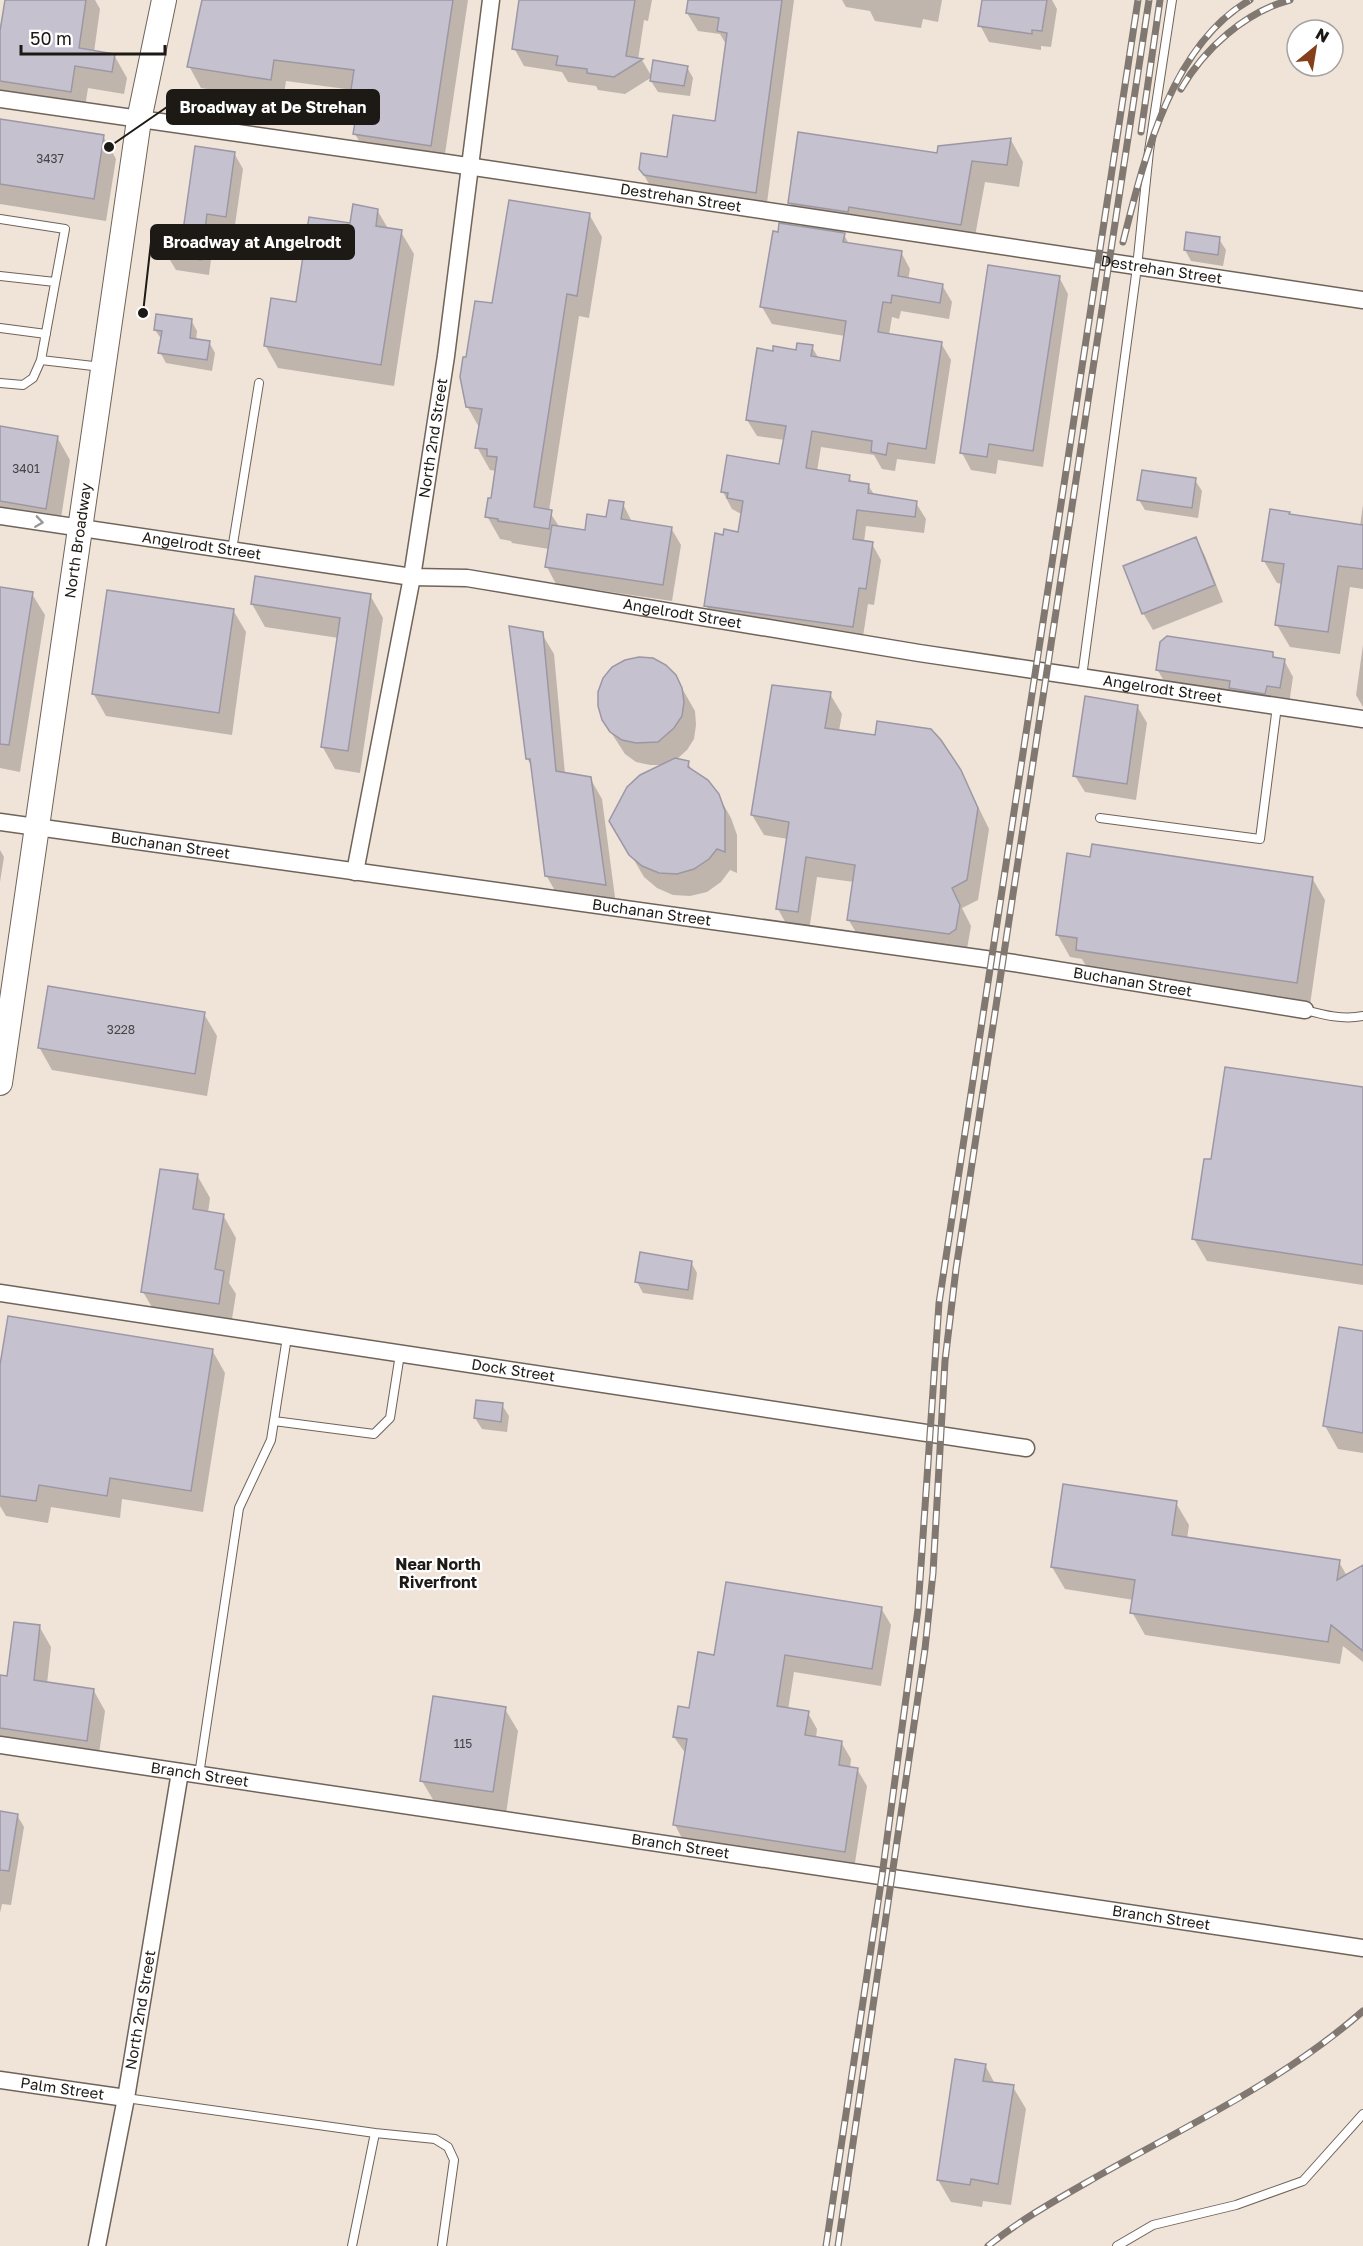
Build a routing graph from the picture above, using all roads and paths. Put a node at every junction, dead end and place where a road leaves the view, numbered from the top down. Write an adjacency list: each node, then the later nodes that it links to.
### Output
1 (164, 0): 5 (main road, North Broadway)
2 (491, 0): 6 (street, North 2nd Street)
3 (1172, 0): 8 (lane)
4 (0, 99): 5 (street, Destrehan Street)
5 (139, 120): 6 (street, Destrehan Street); 15 (main road, North Broadway)
6 (470, 166): 8 (street, Destrehan Street); 21 (street, North 2nd Street)
7 (0, 219): 10 (lane)
8 (1137, 267): 11 (street, Destrehan Street); 22 (lane)
9 (0, 276): 10 (lane)
10 (55, 282): 13 (lane)
11 (1363, 300)
12 (0, 328): 13 (lane)
13 (46, 334): 14 (lane)
14 (41, 360): 15 (lane); 16 (lane)
15 (103, 368): 19 (main road, North Broadway)
16 (0, 383)
17 (259, 383): 20 (lane)
18 (0, 516): 19 (street, Angelrodt Street, one-way to 19)
19 (79, 528): 20 (street, Angelrodt Street); 27 (main road, North Broadway)
20 (232, 550): 21 (street, Angelrodt Street)
21 (412, 577): 22 (street, Angelrodt Street); 28 (street, North 2nd Street)
22 (1082, 678): 23 (street, Angelrodt Street)
23 (1277, 706): 24 (street, Angelrodt Street); 25 (lane)
24 (1363, 719)
25 (1100, 818)
26 (0, 822): 27 (street, Buchanan Street)
27 (35, 827): 28 (street, Buchanan Street); 31 (main road, North Broadway)
28 (355, 872): 29 (street, Buchanan Street)
29 (1305, 1010): 30 (lane)
30 (1363, 1016)
31 (0, 1083)
32 (0, 1293): 33 (street, Dock Street)
33 (287, 1336): 34 (street, Dock Street); 35 (lane)
34 (400, 1354): 35 (lane); 36 (street, Dock Street)
35 (274, 1421): 39 (lane)
36 (1026, 1448)
37 (0, 1745): 38 (street, Branch Street)
38 (180, 1772): 39 (street, Branch Street); 42 (street, North 2nd Street)
39 (200, 1775): 40 (street, Branch Street)
40 (1363, 1948)
41 (0, 2080): 42 (street, Palm Street)
42 (126, 2098): 44 (lane); 45 (street, North 2nd Street)
43 (1363, 2114): 48 (lane)
44 (375, 2133): 46 (lane); 47 (lane)
45 (98, 2246)
46 (352, 2246)
47 (442, 2246)
48 (1117, 2246)

